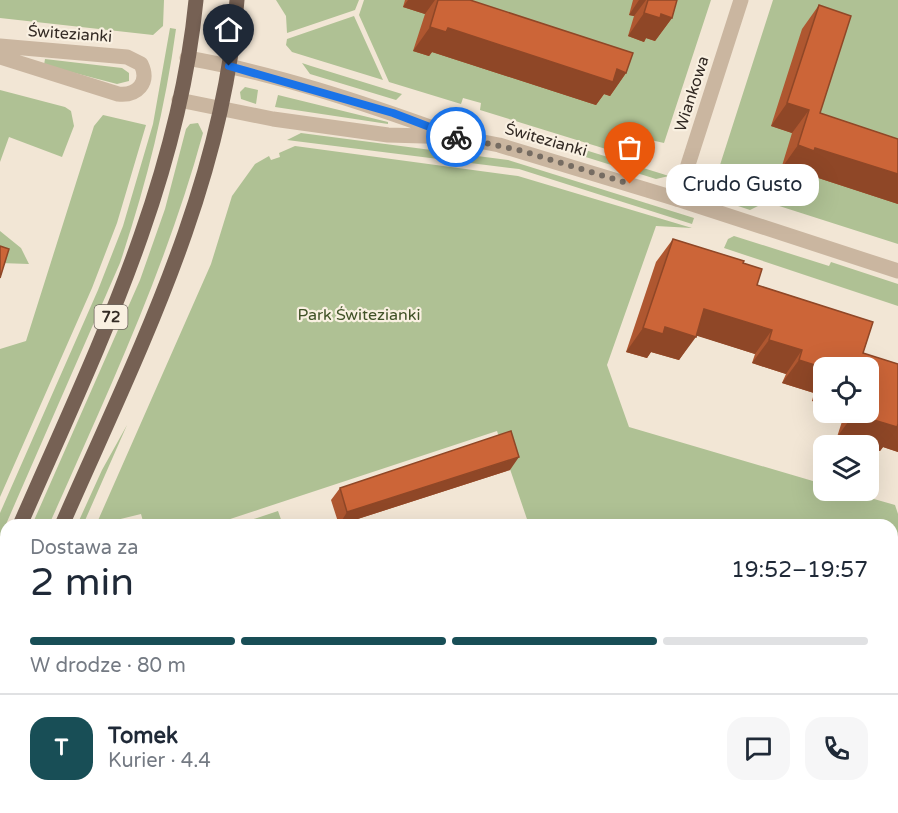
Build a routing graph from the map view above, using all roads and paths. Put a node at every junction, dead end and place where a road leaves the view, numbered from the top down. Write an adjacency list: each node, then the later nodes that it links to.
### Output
1 (196, 0): 6 (main road, 72)
2 (237, 0): 7 (main road, 72)
3 (741, 0): 11 (street, Wiankowa)
4 (0, 46): 5 (street, Świtezianki)
5 (0, 57)
6 (187, 58): 7 (street, Świtezianki); 8 (main road, 72)
7 (229, 66): 9 (main road, 72); 10 (street, Świtezianki)
8 (179, 100): 9 (street, Świtezianki); 13 (main road, 72)
9 (220, 110): 10 (street, Świtezianki); 14 (main road, 72)
10 (458, 137): 11 (street, Świtezianki)
11 (677, 199): 12 (street, Świtezianki)
12 (898, 271)
13 (23, 519)
14 (65, 519)

